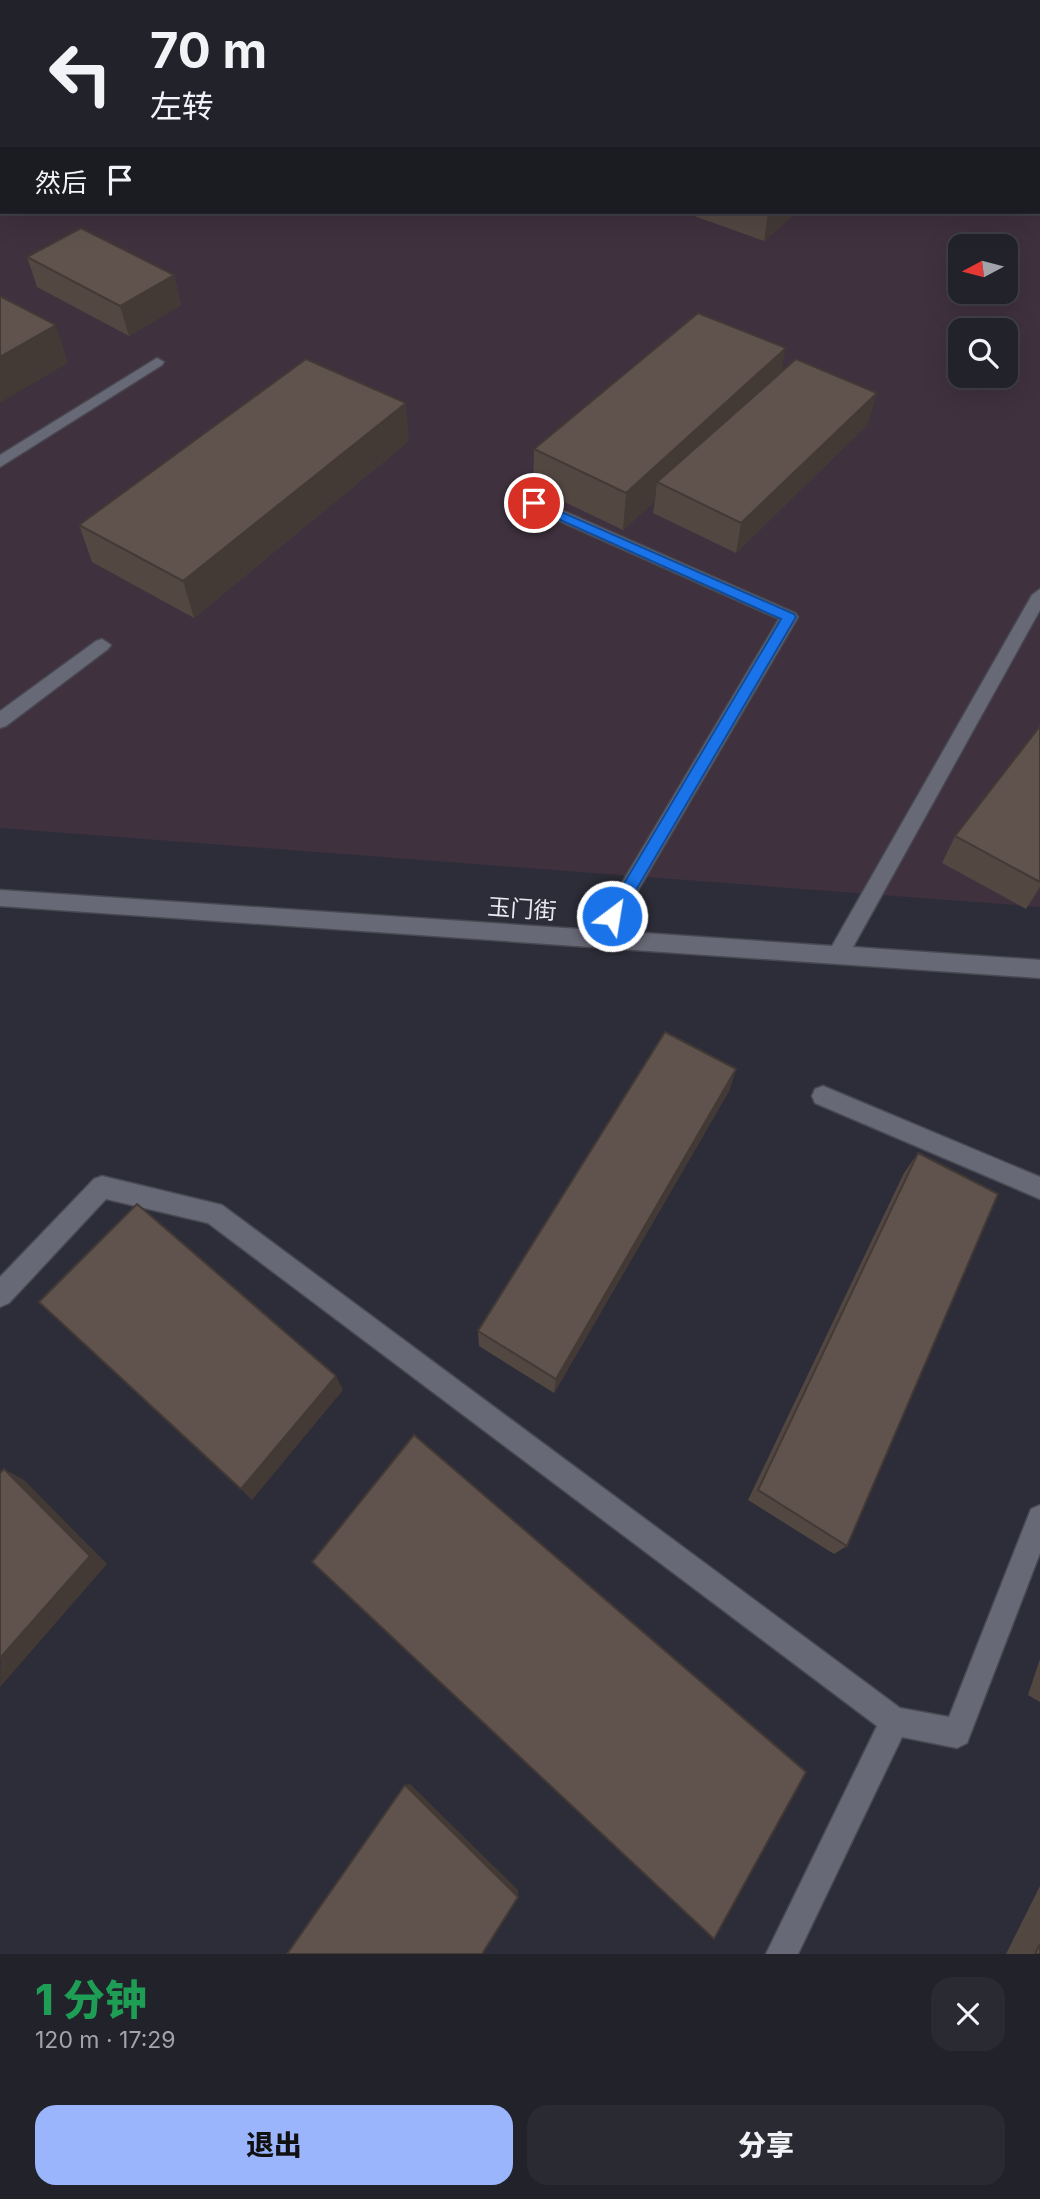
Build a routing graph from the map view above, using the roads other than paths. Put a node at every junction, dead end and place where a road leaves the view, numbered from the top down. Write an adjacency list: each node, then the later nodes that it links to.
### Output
1 (157, 362): 2 (street)
2 (0, 462)
3 (534, 503): 8 (street)
4 (1040, 595): 9 (street)
5 (102, 645): 6 (street)
6 (0, 721)
7 (0, 898): 8 (street, 玉门街)
8 (598, 939): 9 (street, 玉门街)
9 (837, 956): 10 (street, 玉门街)
10 (1040, 970)
11 (823, 1096): 12 (street)
12 (1040, 1188)
13 (0, 1295): 15 (street)
14 (1040, 1518): 15 (street)
15 (894, 1721): 16 (street)
16 (782, 1954)

